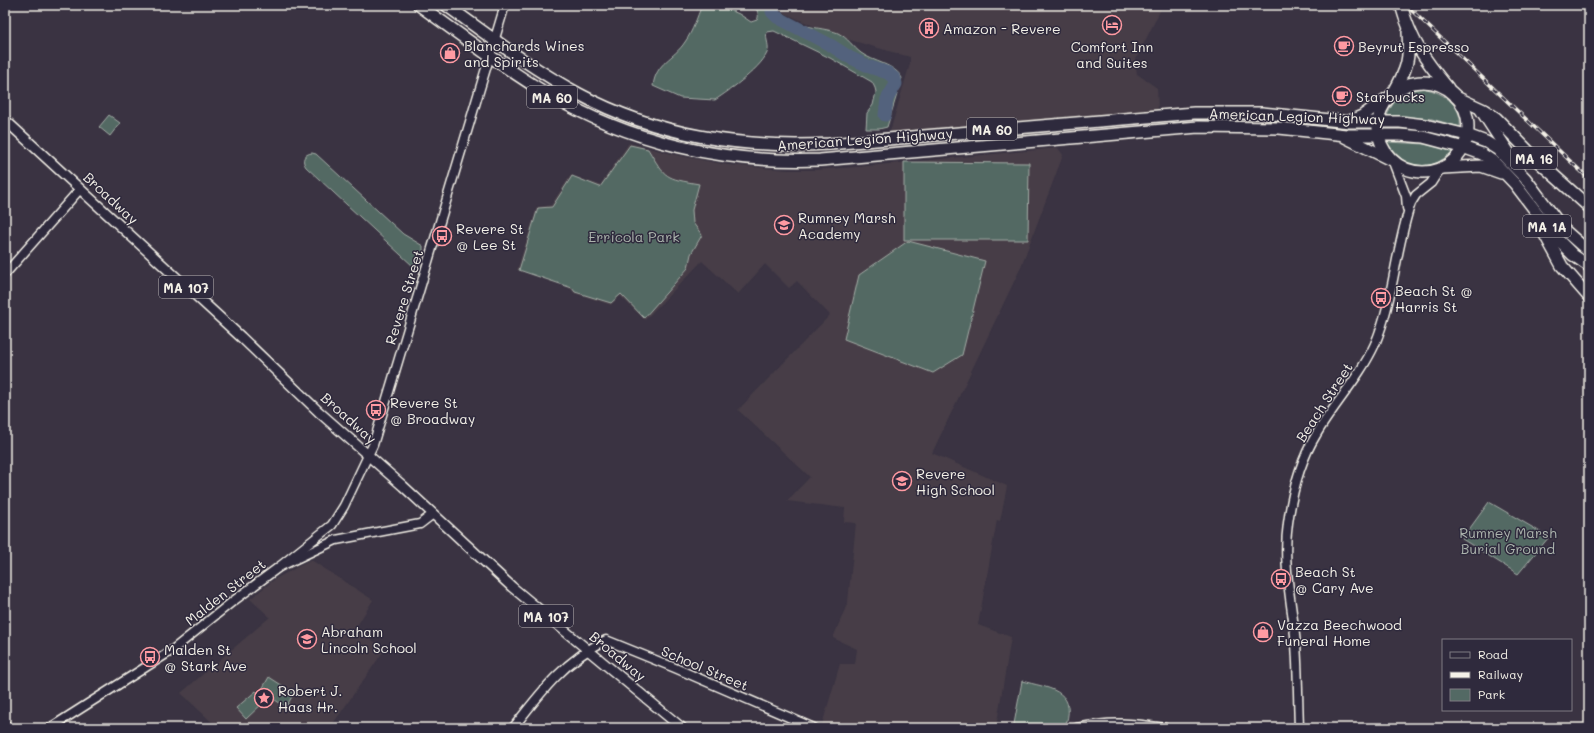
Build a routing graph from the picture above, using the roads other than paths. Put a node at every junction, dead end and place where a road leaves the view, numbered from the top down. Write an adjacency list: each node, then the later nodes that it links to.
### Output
1 (419, 5): 7 (highway, American Legion Highway / MA 60)
2 (446, 5): 6 (highway, American Legion Highway / MA 60)
3 (505, 5): 6 (street, Revere Street)
4 (1402, 5): 5 (highway)
5 (1407, 24): 8 (highway); 9 (highway)
6 (495, 40): 7 (street, Revere Street); 12 (highway, American Legion Highway / MA 60)
7 (490, 56): 14 (highway, American Legion Highway / MA 60); 30 (street, Revere Street)
8 (1392, 95): 9 (highway); 12 (highway); 13 (highway)
9 (1455, 96): 10 (highway); 16 (highway)
10 (1480, 108): 22 (highway, MA 1A); 24 (highway, MA 16)
11 (5, 120): 21 (main road, Broadway / MA 107)
12 (1343, 122): 13 (highway, American Legion Highway / MA 60)
13 (1378, 122): 15 (highway); 16 (highway, American Legion Highway / MA 60)
14 (1333, 133): 15 (highway, American Legion Highway / MA 60); 18 (highway)
15 (1378, 135): 17 (highway, American Legion Highway / MA 60); 18 (highway)
16 (1467, 135): 17 (highway); 22 (highway, MA 60)
17 (1463, 147): 19 (highway); 20 (highway, MA 60)
18 (1392, 161): 19 (highway, MA 1A); 25 (street, Beach Street)
19 (1440, 169): 20 (highway, MA 1A); 25 (street, Beach Street)
20 (1511, 180): 23 (highway, MA 1A)
21 (80, 189): 28 (street); 30 (main road, Broadway / MA 107)
22 (1534, 190): 26 (highway, MA 1A)
23 (1522, 193): 27 (highway, MA 1A); 29 (highway)
24 (1589, 207)
25 (1407, 214): 42 (street, Beach Street)
26 (1589, 252)
27 (1589, 266)
28 (5, 274)
29 (1589, 298)
30 (368, 455): 31 (main road, Broadway / MA 107); 32 (street, Revere Street)
31 (433, 514): 32 (street, Malden Street); 33 (main road, Broadway / MA 107)
32 (279, 567): 36 (street, Malden Street)
33 (587, 650): 37 (street); 38 (main road, Broadway / MA 107); 39 (street, School Street)
34 (5, 724): 35 (street)
35 (8, 728)
36 (50, 728)
37 (512, 728)
38 (682, 728)
39 (814, 728)
40 (1077, 728): 41 (street)
41 (1165, 728)
42 (1299, 728)

